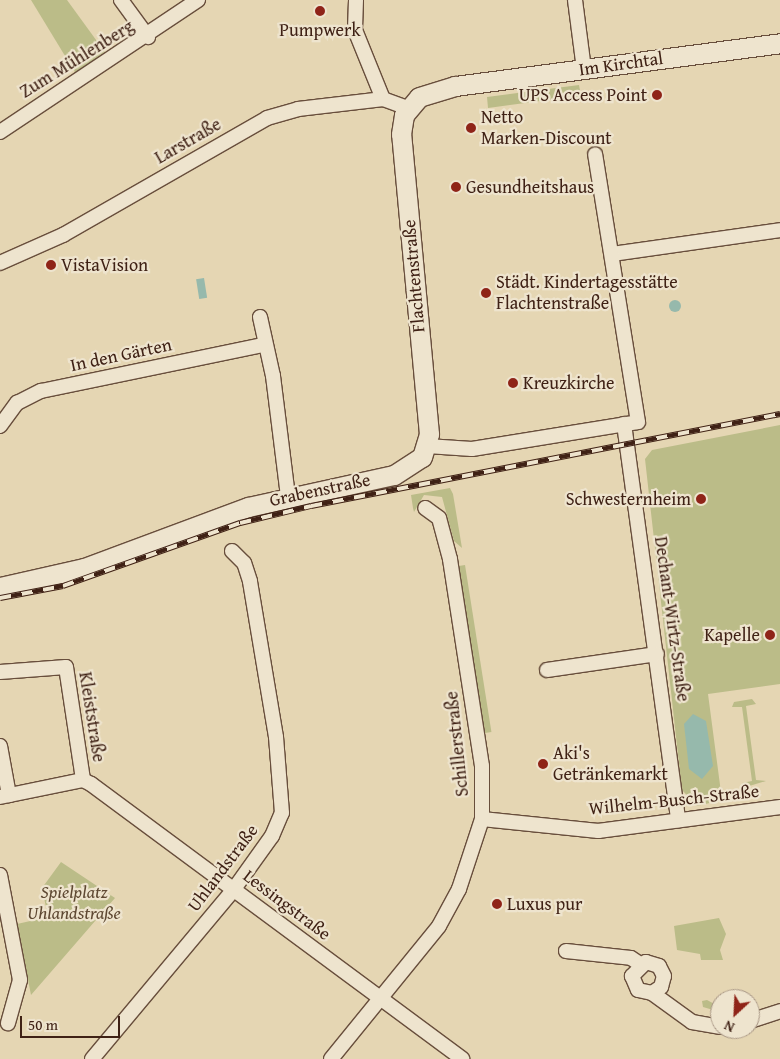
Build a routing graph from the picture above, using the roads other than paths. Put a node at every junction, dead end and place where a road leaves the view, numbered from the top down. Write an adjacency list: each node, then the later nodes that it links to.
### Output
1 (120, 0): 5 (street)
2 (198, 0): 5 (street, Zum Mühlenberg)
3 (356, 0): 8 (street)
4 (575, 0): 7 (street)
5 (148, 37): 10 (street, Zum Mühlenberg)
6 (780, 43): 7 (street, Im Kirchtal)
7 (584, 69): 9 (street, Im Kirchtal)
8 (383, 99): 9 (street, Larstraße); 14 (street, Larstraße)
9 (408, 108): 19 (street, Flachtenstraße)
10 (0, 132)
11 (595, 154): 13 (street)
12 (780, 230): 13 (street)
13 (612, 254): 17 (street)
14 (0, 263)
15 (260, 317): 16 (street)
16 (264, 345): 18 (street, In den Gärten); 20 (street)
17 (624, 424): 19 (street); 24 (street, Dechant-Wirtz-Straße)
18 (0, 426)
19 (427, 446): 20 (street, Grabenstraße)
20 (288, 496): 23 (street, Grabenstraße)
21 (425, 508): 31 (street, Schillerstraße)
22 (232, 551): 34 (street, Uhlandstraße)
23 (0, 587)
24 (657, 654): 25 (street); 32 (street, Dechant-Wirtz-Straße)
25 (547, 670)
26 (0, 672): 28 (street, Kleiststraße)
27 (0, 746): 29 (street)
28 (83, 780): 29 (street); 34 (street, Lessingstraße)
29 (5, 796)
30 (780, 807): 32 (street, Wilhelm-Busch-Straße)
31 (482, 819): 32 (street, Wilhelm-Busch-Straße); 38 (street, Schillerstraße)
32 (678, 820)
33 (0, 874): 41 (street)
34 (234, 889): 38 (street, Lessingstraße); 43 (street, Uhlandstraße)
35 (566, 952): 36 (street)
36 (640, 964): 37 (street); 37 (street)
37 (652, 993): 42 (street)
38 (381, 999): 44 (street, Schillerstraße); 45 (street, Lessingstraße)
39 (780, 1011): 40 (street)
40 (760, 1018)
41 (8, 1023)
42 (710, 1025)
43 (92, 1059)
44 (331, 1059)
45 (462, 1059)

